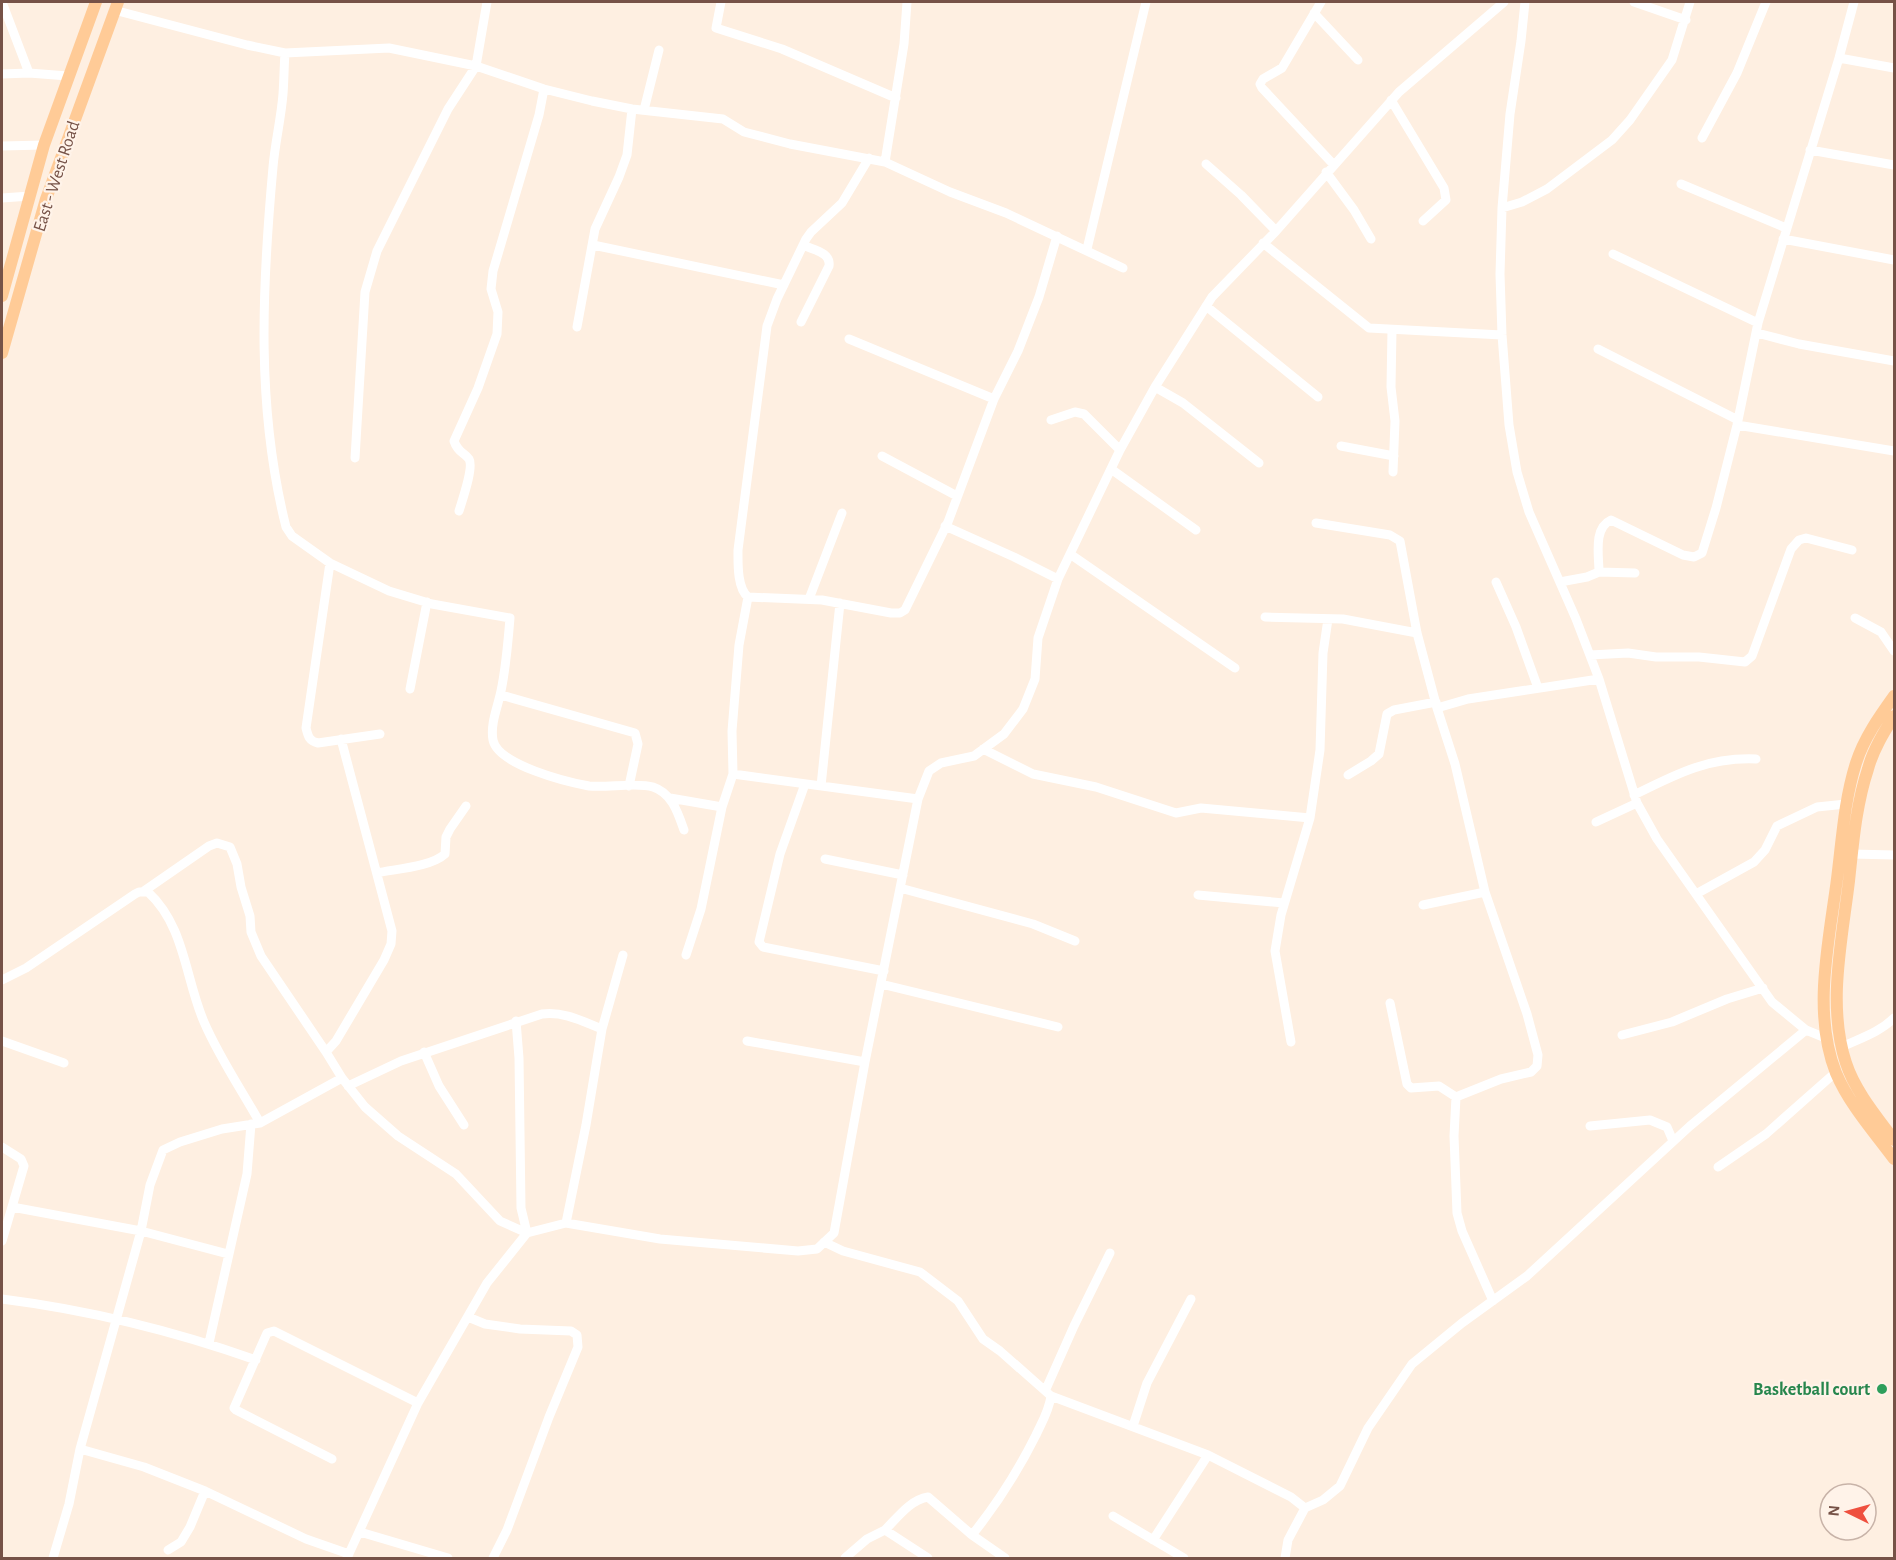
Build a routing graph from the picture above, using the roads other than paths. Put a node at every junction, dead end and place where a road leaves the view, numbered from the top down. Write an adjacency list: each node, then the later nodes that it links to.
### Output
1 (2, 2): 23 (street)
2 (96, 2): 25 (main road, East - West Road)
3 (487, 2): 21 (street)
4 (721, 2): 27 (street)
5 (907, 2): 27 (street)
6 (1146, 2): 54 (street)
7 (1322, 2): 15 (street)
8 (1504, 2): 28 (street)
9 (1525, 2): 44 (street)
10 (1634, 2): 16 (street)
11 (1690, 2): 16 (street)
12 (1766, 2): 31 (street)
13 (1854, 2): 19 (street)
14 (116, 6): 18 (street); 68 (main road, East - West Road)
15 (1314, 13): 20 (street); 38 (street)
16 (1686, 20): 44 (street)
17 (659, 50): 30 (street)
18 (285, 53): 21 (street); 92 (street)
19 (1839, 58): 22 (street); 34 (street)
20 (1358, 60)
21 (476, 66): 26 (street); 80 (street)
22 (1894, 68)
23 (29, 73): 24 (street); 25 (street)
24 (2, 74)
25 (68, 76): 32 (main road, East - West Road)
26 (544, 89): 29 (street); 85 (street)
27 (896, 98): 36 (street)
28 (1391, 100): 38 (street); 45 (street)
29 (632, 108): 30 (street); 52 (street)
30 (644, 110): 35 (street)
31 (1702, 138)
32 (44, 145): 33 (street); 42 (main road, East - West Road)
33 (2, 146)
34 (1810, 150): 39 (street); 46 (street)
35 (869, 158): 36 (street); 53 (street)
36 (885, 162): 48 (street)
37 (1206, 164): 47 (street)
38 (1333, 164): 40 (street)
39 (1894, 165)
40 (1326, 172): 47 (street); 49 (street)
41 (1682, 184): 46 (street)
42 (30, 196): 43 (street); 59 (main road, East - West Road)
43 (2, 198)
44 (1502, 208): 65 (street)
45 (1423, 221)
46 (1786, 228): 50 (street)
47 (1276, 231): 51 (street)
48 (1057, 236): 54 (street); 72 (street)
49 (1371, 239)
50 (1783, 239): 56 (street); 63 (street)
51 (1263, 243): 60 (street); 64 (street)
52 (593, 245): 58 (street); 62 (street)
53 (803, 245): 58 (street); 61 (street)
54 (1087, 249): 57 (street)
55 (1613, 254): 63 (street)
56 (1894, 260)
57 (1123, 268)
58 (784, 285): 98 (street)
59 (2, 296)
60 (1206, 306): 70 (street); 71 (street)
61 (801, 322)
62 (577, 327)
63 (1757, 328): 69 (street); 74 (street)
64 (1392, 330): 65 (street); 79 (street)
65 (1502, 335): 97 (street)
66 (849, 339): 72 (street)
67 (1598, 349): 74 (street)
68 (2, 353)
69 (1894, 361)
70 (1155, 387): 76 (street); 81 (street)
71 (1318, 397)
72 (994, 399): 84 (street)
73 (1051, 420): 76 (street)
74 (1737, 422): 77 (street); 93 (street)
75 (1341, 446): 79 (street)
76 (1120, 450): 82 (street)
77 (1894, 451)
78 (882, 456): 84 (street)
79 (1394, 456): 83 (street)
80 (355, 458)
81 (1259, 463)
82 (1112, 469): 89 (street); 91 (street)
83 (1393, 472)
84 (957, 496): 88 (street)
85 (459, 511)
86 (842, 513): 99 (street)
87 (1316, 523): 105 (street)
88 (945, 526): 95 (street); 101 (street)
89 (1196, 530)
90 (1852, 550): 107 (street)
91 (1070, 554): 95 (street); 108 (street)
92 (330, 563): 100 (street); 117 (street)
93 (1599, 573): 94 (street); 97 (street)
94 (1635, 573)
95 (1058, 579): 118 (street)
96 (1496, 582): 110 (street)
97 (1560, 582): 107 (street)
98 (748, 597): 99 (street); 120 (street)
99 (808, 599): 101 (street)
100 (427, 602): 111 (street); 112 (street)
101 (840, 603): 124 (street)
102 (1265, 617): 104 (street)
103 (1855, 618): 106 (street)
104 (1328, 619): 105 (street); 131 (street)
105 (1417, 633): 114 (street)
106 (1894, 651)
107 (1590, 655): 109 (street)
108 (1235, 668)
109 (1599, 678): 110 (street); 127 (street)
110 (1538, 688): 114 (street)
111 (410, 689)
112 (501, 695): 123 (street); 123 (street)
113 (1894, 696): 128 (main road)
114 (1437, 705): 121 (street); 141 (street)
115 (1894, 716): 134 (main road)
116 (380, 734): 117 (street)
117 (341, 739): 137 (street)
118 (983, 749): 126 (street); 131 (street)
119 (1756, 759): 127 (street)
120 (733, 774): 122 (street); 130 (street)
121 (1348, 775)
122 (805, 784): 124 (street); 149 (street)
123 (629, 786): 125 (street)
124 (821, 786): 126 (street)
125 (670, 798): 130 (street); 133 (street)
126 (918, 799): 138 (street)
127 (1636, 799): 132 (street); 142 (street)
128 (1846, 804): 142 (street); 160 (main road)
129 (466, 806): 137 (street)
130 (723, 807): 147 (street)
131 (1310, 818): 144 (street)
132 (1596, 822)
133 (684, 830)
134 (1852, 854): 135 (street); 164 (main road)
135 (1894, 855)
136 (825, 859): 138 (street)
137 (377, 873): 165 (street)
138 (903, 875): 139 (street)
139 (900, 888): 146 (street); 149 (street)
140 (144, 891): 150 (street); 165 (street); 172 (street)
141 (1485, 892): 145 (street); 171 (street)
142 (1696, 894): 152 (street)
143 (1198, 895): 144 (street)
144 (1284, 903): 163 (street)
145 (1423, 905)
146 (1075, 940)
147 (687, 954)
148 (623, 955): 157 (street)
149 (884, 970): 151 (street)
150 (2, 980)
151 (881, 984): 156 (street); 167 (street)
152 (1763, 988): 158 (street); 159 (street)
153 (1390, 1003): 171 (street)
154 (1894, 1017): 164 (street)
155 (516, 1021): 157 (street); 166 (street); 183 (street)
156 (1058, 1027)
157 (602, 1029): 181 (street)
158 (1806, 1030): 160 (street); 176 (street)
159 (1622, 1035)
160 (1828, 1039): 169 (main road)
161 (2, 1041): 168 (street)
162 (747, 1041): 167 (street)
163 (1291, 1042)
164 (1842, 1047): 175 (main road)
165 (326, 1052): 170 (street)
166 (424, 1052): 170 (street); 173 (street)
167 (865, 1062): 185 (street)
168 (64, 1063)
169 (1836, 1072): 178 (main road); 179 (street)
170 (345, 1082): 172 (street); 183 (street)
171 (1456, 1097): 190 (street)
172 (255, 1123): 182 (street); 187 (street)
173 (464, 1125)
174 (1590, 1126): 176 (street)
175 (1894, 1140)
176 (1673, 1141): 190 (street)
177 (2, 1147): 180 (street)
178 (1894, 1159)
179 (1718, 1167)
180 (12, 1207): 182 (street); 184 (street)
181 (566, 1223): 183 (street); 185 (street)
182 (141, 1231): 187 (street); 192 (street)
183 (527, 1233): 191 (street)
184 (2, 1241)
185 (825, 1242): 195 (street)
186 (1110, 1253): 195 (street)
187 (228, 1254): 193 (street)
188 (2, 1299): 192 (street)
189 (1191, 1299): 197 (street)
190 (1493, 1301): 202 (street)
191 (468, 1317): 196 (street); 212 (street)
192 (117, 1320): 193 (street); 198 (street)
193 (209, 1344): 194 (street)
194 (256, 1360): 196 (street); 200 (street)
195 (1048, 1393): 197 (street); 206 (street)
196 (418, 1403): 205 (street)
197 (1133, 1426): 199 (street)
198 (80, 1449): 201 (street); 210 (street)
199 (1208, 1455): 202 (street); 207 (street)
200 (332, 1459)
201 (205, 1491): 208 (street); 209 (street)
202 (1305, 1508): 217 (street)
203 (1113, 1516): 207 (street)
204 (885, 1530): 206 (street); 213 (street); 214 (street)
205 (360, 1532): 209 (street); 211 (street)
206 (972, 1535): 215 (street)
207 (1153, 1540): 216 (street)
208 (168, 1550)
209 (348, 1556)
210 (53, 1558)
211 (448, 1558)
212 (493, 1558)
213 (845, 1558)
214 (928, 1558)
215 (1005, 1558)
216 (1184, 1558)
217 (1285, 1558)

